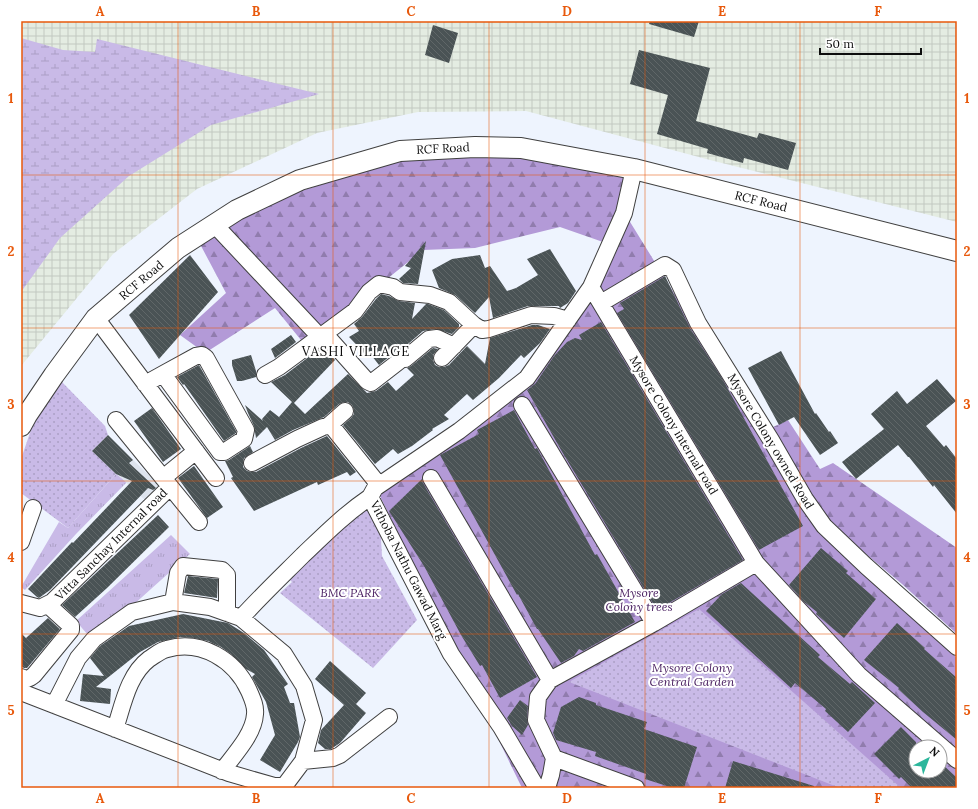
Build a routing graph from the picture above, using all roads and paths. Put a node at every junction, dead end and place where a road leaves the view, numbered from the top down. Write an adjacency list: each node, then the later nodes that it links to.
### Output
1 (634, 169): 2 (street, RCF Road); 3 (street, RCF Road); 4 (street, Vithoba Nathu Gawad Marg)
2 (214, 224): 6 (street, RCF Road); 9 (street)
3 (957, 251)
4 (591, 287): 5 (street, Mysore Colony internal road); 7 (street, Vithoba Nathu Gawad Marg)
5 (601, 303): 29 (street, Mysore Colony internal road); 35 (street, Mysore Colony owned Road)
6 (96, 318): 14 (street); 19 (street, RCF Road)
7 (568, 320): 8 (street); 25 (street, Vithoba Nathu Gawad Marg)
8 (474, 325): 9 (street); 10 (street)
9 (322, 335): 10 (street); 13 (street)
10 (454, 346): 11 (street)
11 (442, 358)
12 (163, 374): 12 (street); 14 (street)
13 (265, 375)
14 (146, 384): 20 (street)
15 (522, 405): 34 (street)
16 (345, 411): 18 (street)
17 (116, 420): 24 (street, Vitta Sanchay Internal road)
18 (330, 424): 21 (street); 25 (street)
19 (21, 426)
20 (196, 451): 22 (street); 24 (street, Vitta Sanchay Internal road)
21 (252, 463)
22 (216, 478)
23 (431, 478): 37 (street)
24 (167, 482): 27 (street); 32 (street, Vitta Sanchay Internal road)
25 (375, 491): 33 (street); 46 (street, Vithoba Nathu Gawad Marg)
26 (33, 508): 28 (street)
27 (199, 522)
28 (21, 542)
29 (756, 563): 34 (street); 44 (street, Mysore Colony internal road)
30 (173, 602): 33 (street); 33 (street); 39 (street)
31 (21, 603): 32 (street, Vitta Sanchay Internal road)
32 (48, 605): 36 (street)
33 (234, 616): 43 (street)
34 (654, 623): 37 (street)
35 (957, 648)
36 (21, 677)
37 (550, 680): 42 (street)
38 (21, 692): 39 (street)
39 (54, 705): 41 (street)
40 (389, 718): 43 (street)
41 (115, 729): 45 (street); 45 (street)
42 (554, 758): 47 (street); 48 (street)
43 (303, 760): 45 (street)
44 (957, 760)
45 (222, 771)
46 (537, 788)
47 (547, 788)
48 (636, 788)

